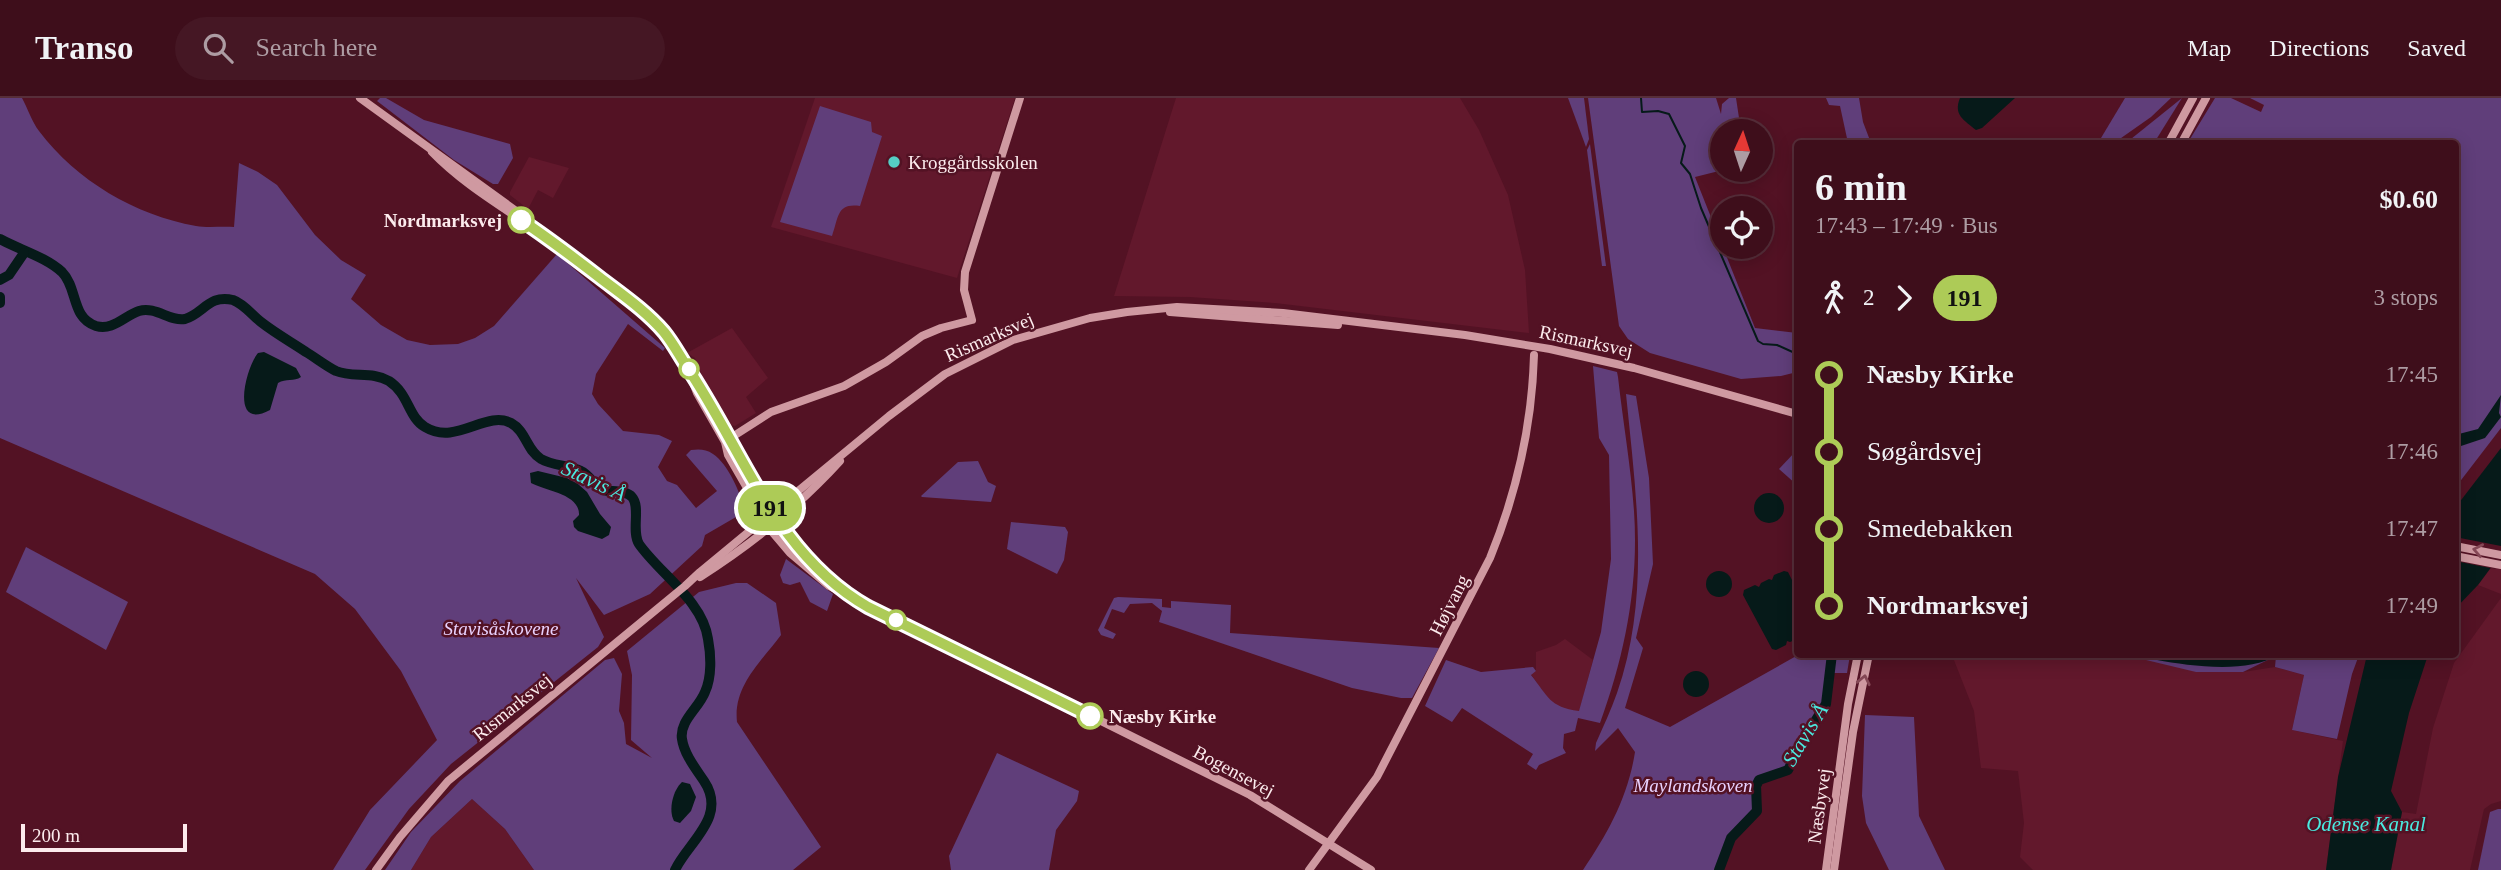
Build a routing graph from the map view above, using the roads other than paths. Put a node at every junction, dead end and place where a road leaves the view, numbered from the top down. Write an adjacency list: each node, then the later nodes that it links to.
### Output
1 (360, 98): 9 (main road, Bogensevej)
2 (1020, 98): 9 (main road)
3 (2193, 98): 5 (main road)
4 (2203, 98): 6 (main road)
5 (2170, 140)
6 (2181, 140)
7 (1534, 355): 22 (main road, Højvang)
8 (1794, 411): 10 (main road, Rismarksvej)
9 (728, 440): 12 (main road, Bogensevej); 13 (main road); 13 (main road, Bogensevej)
10 (859, 441): 11 (main road, Rismarksvej); 13 (main road, Rismarksvej)
11 (837, 459): 12 (main road); 13 (main road, Rismarksvej)
12 (766, 502): 13 (main road, Bogensevej)
13 (771, 521): 18 (main road, Rismarksvej); 18 (main road); 19 (main road, Bogensevej); 19 (main road, Bogensevej)
14 (2459, 547): 15 (main road, one-way to 14)
15 (2501, 555)
16 (2459, 557): 17 (main road)
17 (2501, 565)
18 (685, 586): 23 (main road, Rismarksvej)
19 (852, 598): 22 (main road, Bogensevej)
20 (1857, 658): 26 (main road, Næsbyvej)
21 (1868, 658): 27 (main road, Næsbyvej, one-way to 21)
22 (1327, 843): 24 (main road, Højvang); 25 (main road, Bogensevej)
23 (376, 870)
24 (1309, 870)
25 (1371, 870)
26 (1826, 870)
27 (1835, 870)

